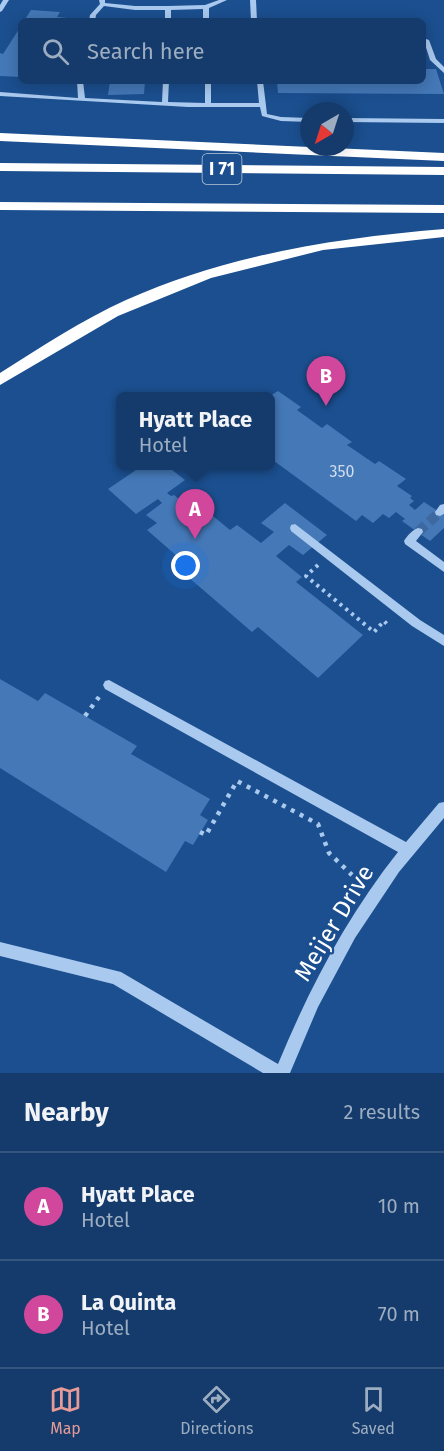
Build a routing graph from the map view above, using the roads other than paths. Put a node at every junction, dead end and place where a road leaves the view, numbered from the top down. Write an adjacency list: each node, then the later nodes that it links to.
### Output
1 (6, 0): 7 (street)
2 (224, 0): 5 (street)
3 (253, 0): 11 (street)
4 (102, 2): 6 (street); 8 (street)
5 (206, 7): 6 (street); 10 (street)
6 (168, 8): 9 (street)
7 (0, 10)
8 (92, 18)
9 (168, 18)
10 (206, 18)
11 (254, 18)
12 (426, 40): 14 (street)
13 (426, 60): 14 (street)
14 (433, 60): 15 (street)
15 (444, 71)
16 (81, 84): 21 (street)
17 (166, 84): 22 (street)
18 (208, 84): 23 (street)
19 (260, 84): 24 (street)
20 (0, 94): 21 (street)
21 (82, 100): 22 (street)
22 (165, 104): 23 (street)
23 (208, 105): 24 (street)
24 (263, 105): 25 (street)
25 (300, 120)
26 (354, 120): 27 (street)
27 (444, 121)
28 (0, 137): 29 (highway)
29 (444, 157)
30 (0, 167): 31 (highway, I 71)
31 (444, 171)
32 (0, 206): 33 (highway, I 71)
33 (444, 209)
34 (444, 233): 35 (highway)
35 (0, 380)
36 (295, 528): 39 (street)
37 (418, 532): 38 (street)
38 (444, 568)
39 (444, 641)
40 (109, 685): 42 (street)
41 (444, 808): 42 (street, Meijer Drive)
42 (407, 850): 44 (street, Meijer Drive)
43 (0, 950): 44 (street)
44 (280, 1073)

